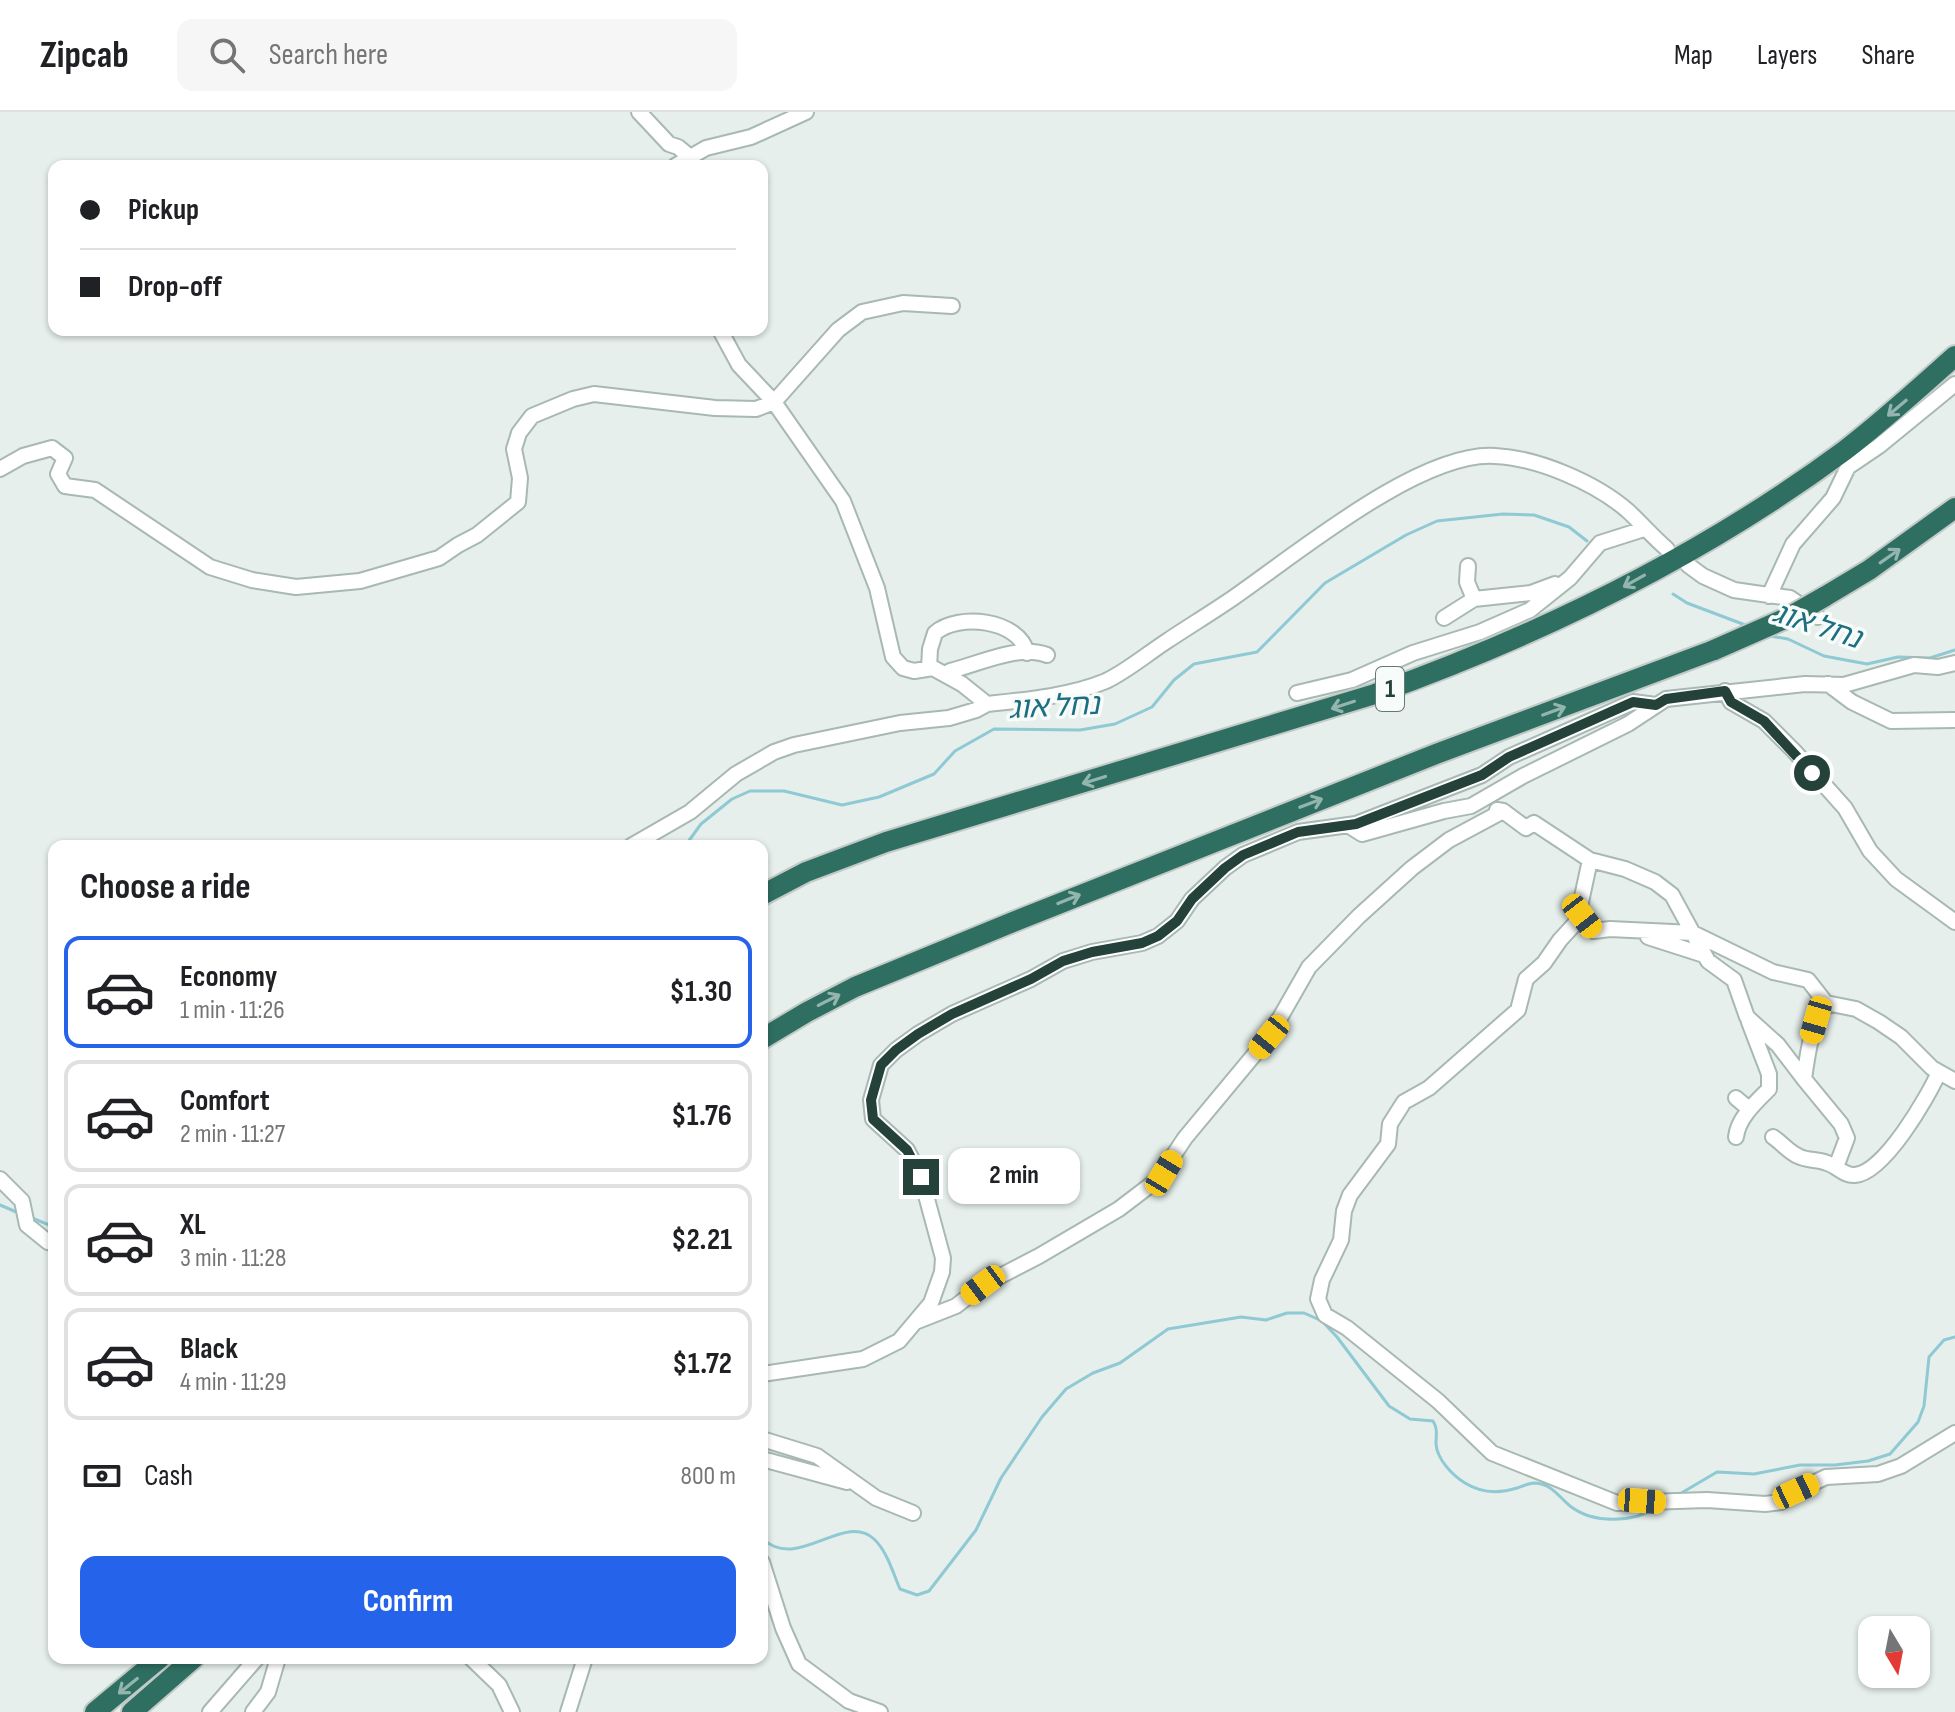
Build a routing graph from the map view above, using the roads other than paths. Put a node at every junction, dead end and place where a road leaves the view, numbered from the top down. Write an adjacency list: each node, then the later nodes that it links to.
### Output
1 (639, 112): 3 (street)
2 (806, 112): 3 (street)
3 (690, 157): 4 (street)
4 (685, 160)
5 (952, 306): 9 (street)
6 (723, 336): 9 (street)
7 (1955, 356): 37 (highway, 1, one-way to 37)
8 (1955, 384): 17 (street)
9 (774, 402): 10 (street); 24 (street)
10 (0, 469)
11 (1955, 508): 19 (highway, one-way to 11)
12 (1644, 529): 13 (street); 16 (street); 29 (street)
13 (1667, 549)
14 (1688, 565): 17 (street)
15 (1468, 566): 18 (street)
16 (1570, 578): 18 (street); 28 (street)
17 (1769, 596): 19 (street)
18 (1474, 599): 20 (street)
19 (1821, 607): 45 (highway, one-way to 19, bridge)
20 (1444, 618)
21 (1027, 653): 22 (street); 24 (street); 25 (street)
22 (1047, 655)
23 (1955, 663): 26 (street)
24 (929, 668): 25 (street)
25 (947, 675): 29 (street)
26 (1828, 684): 27 (street); 31 (street)
27 (1725, 691): 30 (street); 39 (street)
28 (1297, 693)
29 (987, 704): 35 (street)
30 (1656, 705): 32 (street); 34 (street)
31 (1955, 720)
32 (1471, 806): 33 (street); 34 (street)
33 (1503, 811): 36 (street); 56 (street)
34 (1348, 825): 56 (street)
35 (641, 840)
36 (1590, 860): 38 (street); 41 (street)
37 (768, 892)
38 (1582, 916): 40 (street); 58 (street)
39 (1955, 922)
40 (1633, 931): 41 (street); 42 (street)
41 (1693, 933): 42 (street); 43 (street)
42 (1704, 955): 44 (street)
43 (1826, 1003): 46 (street); 47 (street)
44 (1747, 1017): 47 (street); 50 (street)
45 (768, 1035)
46 (1939, 1072): 48 (street); 53 (street)
47 (1804, 1079): 53 (street)
48 (1955, 1081)
49 (1736, 1098): 50 (street)
50 (1749, 1109): 51 (street)
51 (1736, 1137)
52 (1773, 1137): 53 (street)
53 (1836, 1167)
54 (0, 1179): 55 (street)
55 (48, 1242)
56 (917, 1322): 57 (street)
57 (768, 1373)
58 (1955, 1433)
59 (768, 1441): 61 (street)
60 (768, 1460): 61 (street)
61 (866, 1490): 62 (street)
62 (913, 1513)
63 (768, 1581): 76 (street)
64 (153, 1664): 70 (highway, one-way to 70)
65 (187, 1664): 71 (highway)
66 (252, 1664): 72 (street)
67 (276, 1664): 73 (street)
68 (477, 1664): 74 (street)
69 (583, 1664): 75 (street)
70 (95, 1712)
71 (132, 1712)
72 (210, 1712)
73 (253, 1712)
74 (512, 1712)
75 (568, 1712)
76 (880, 1712)

